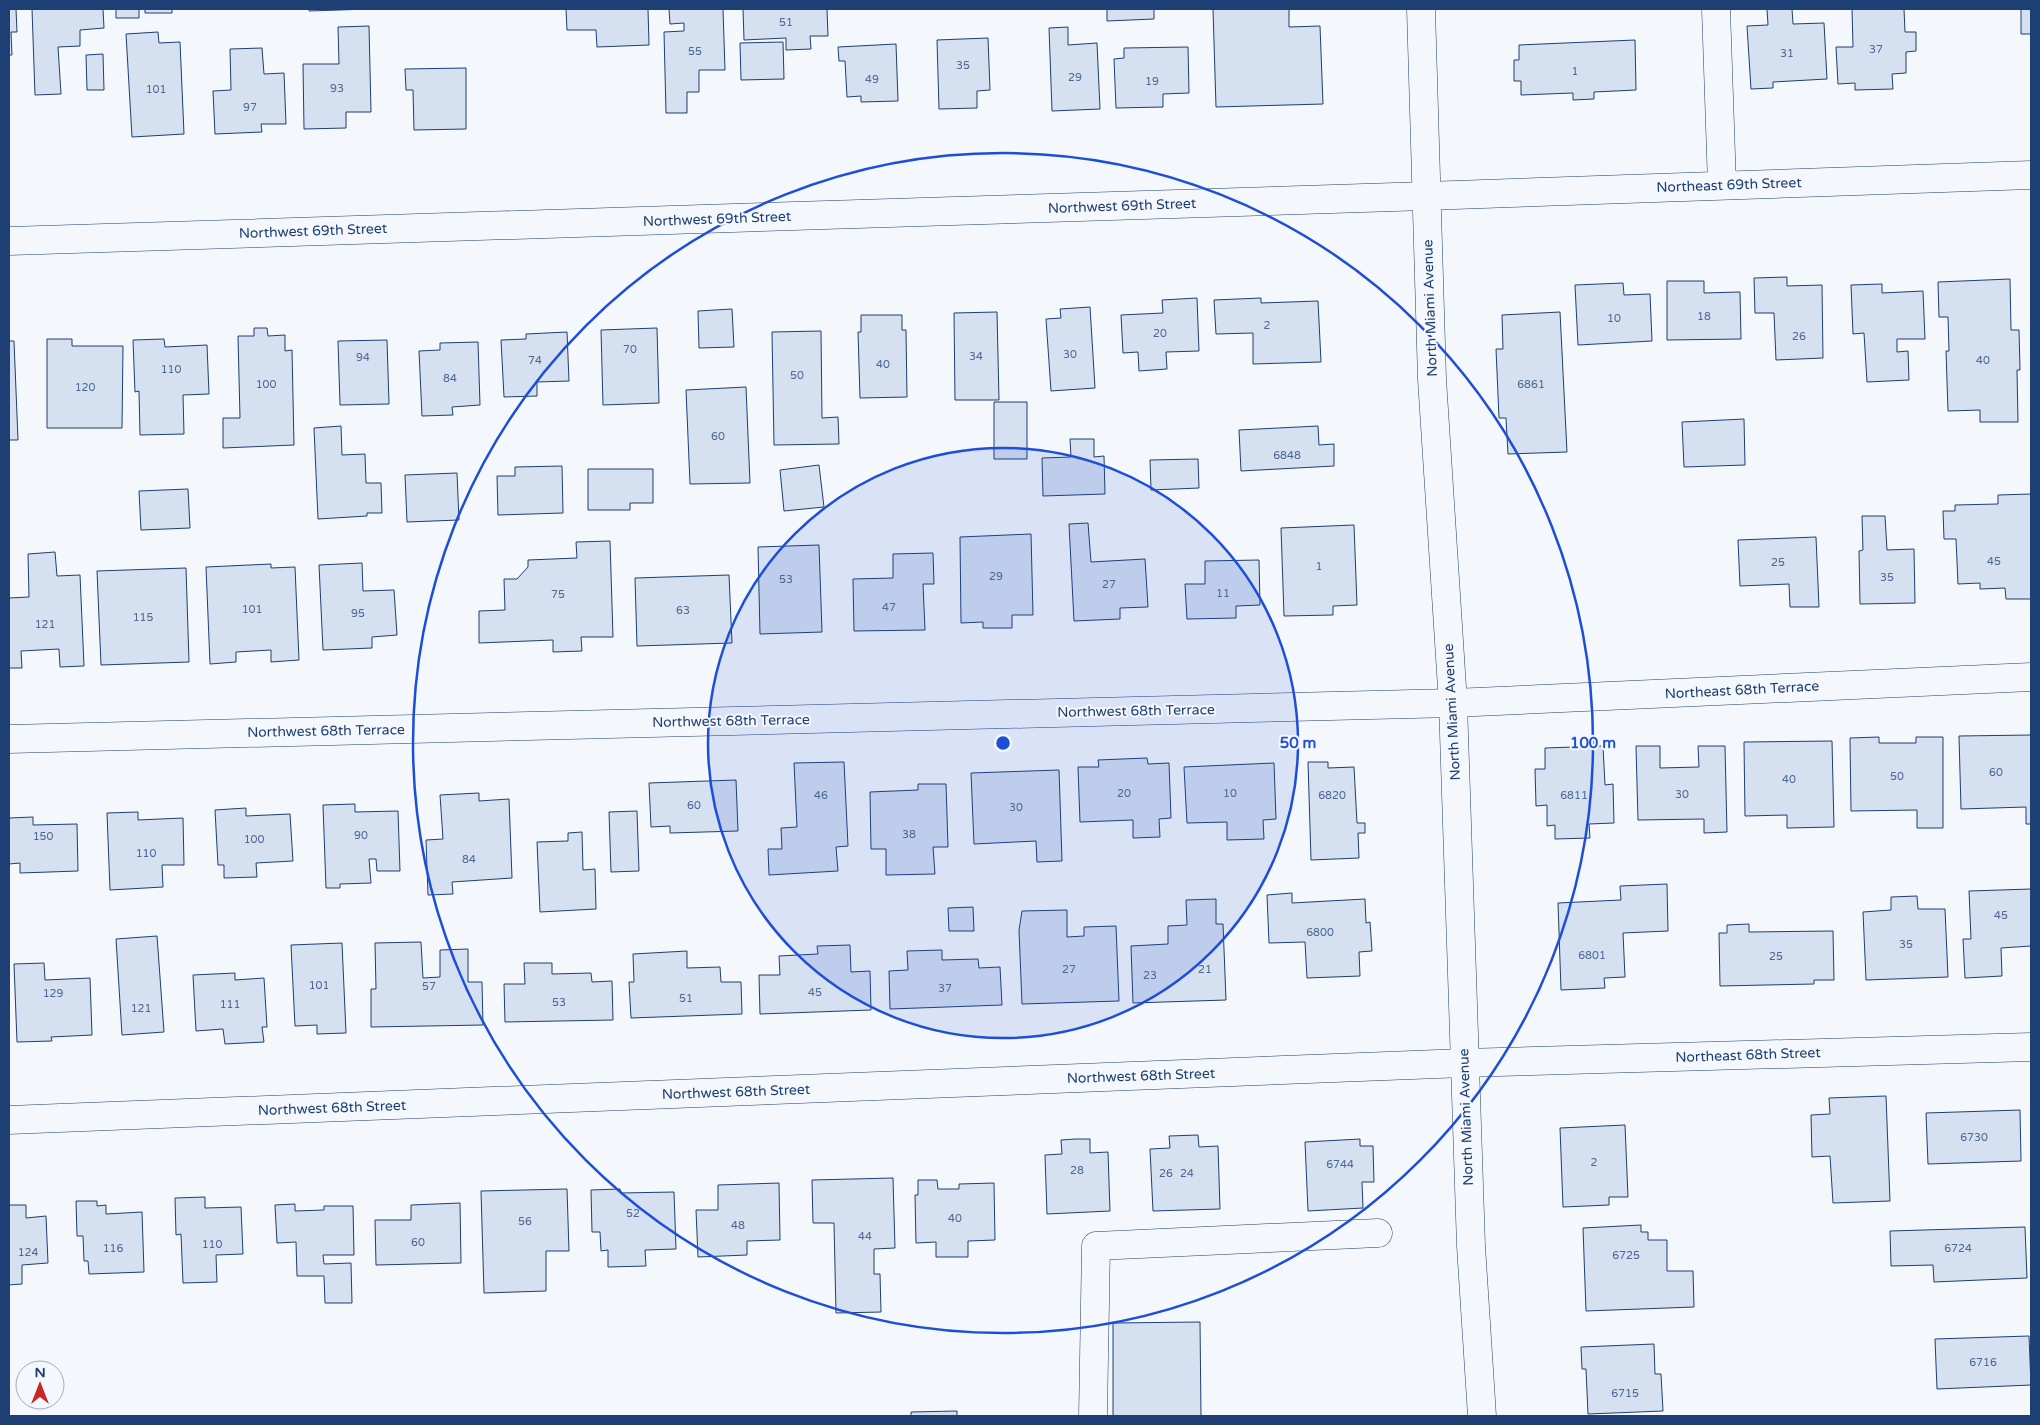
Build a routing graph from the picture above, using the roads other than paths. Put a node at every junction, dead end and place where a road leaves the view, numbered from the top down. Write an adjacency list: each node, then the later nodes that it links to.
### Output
1 (1421, 9): 5 (street, North Miami Avenue)
2 (1716, 9): 4 (street)
3 (2031, 175): 4 (street, Northeast 69th Street)
4 (1722, 185): 5 (street, Northeast 69th Street)
5 (1426, 196): 6 (street, Northwest 69th Street); 8 (street, North Miami Avenue)
6 (9, 241)
7 (2031, 677): 8 (street, Northeast 68th Terrace)
8 (1453, 703): 9 (street, Northwest 68th Terrace); 11 (street, North Miami Avenue)
9 (9, 739)
10 (2031, 1047): 11 (street, Northeast 68th Street)
11 (1464, 1063): 12 (street, Northwest 68th Street); 15 (street, North Miami Avenue)
12 (9, 1120)
13 (1378, 1233): 14 (street)
14 (1093, 1416)
15 (1482, 1416)

